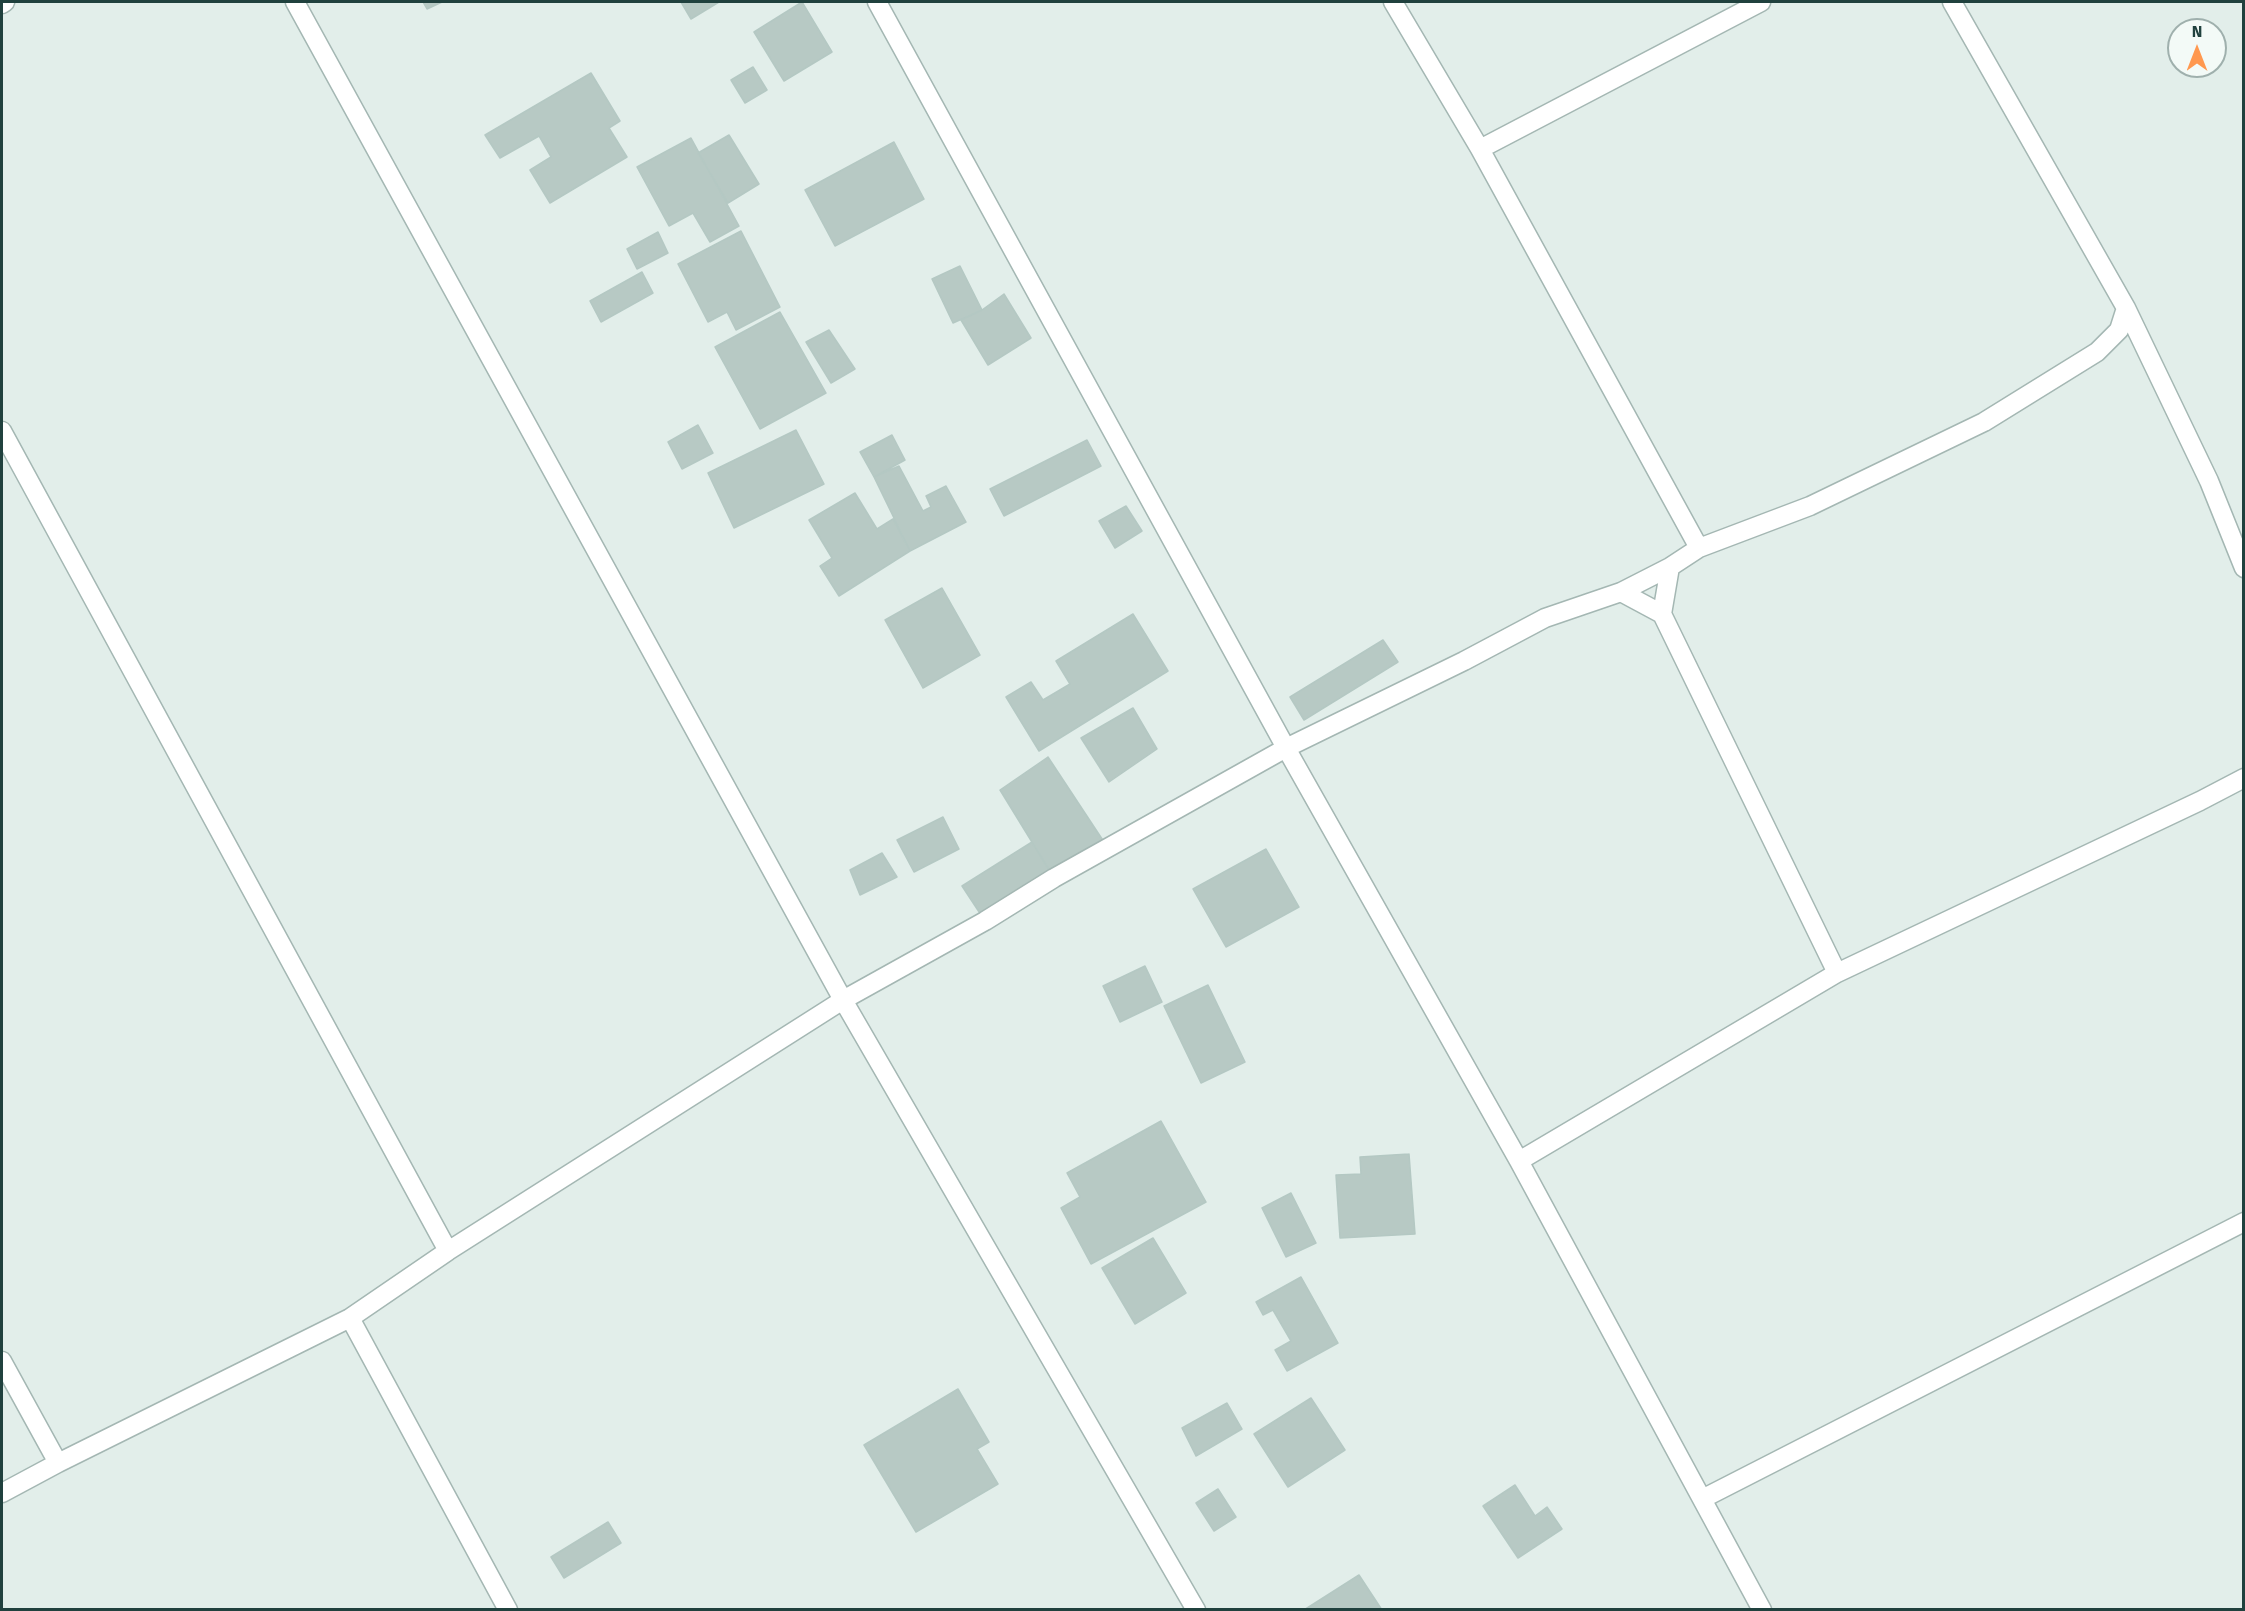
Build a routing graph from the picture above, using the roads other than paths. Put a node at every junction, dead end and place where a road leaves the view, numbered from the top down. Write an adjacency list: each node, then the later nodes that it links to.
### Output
1 (295, 2): 17 (street)
2 (877, 2): 14 (street)
3 (1393, 2): 6 (street)
4 (1761, 2): 6 (street)
5 (1952, 2): 7 (street)
6 (1480, 149): 9 (street)
7 (2126, 308): 9 (street); 11 (street)
8 (2, 430): 20 (street)
9 (1699, 548): 10 (street)
10 (1670, 567): 12 (street); 13 (street)
11 (2244, 568)
12 (1621, 592): 13 (street); 14 (street)
13 (1662, 615): 16 (street)
14 (1286, 748): 17 (street); 18 (street)
15 (2244, 778): 16 (street)
16 (1837, 973): 18 (street)
17 (843, 1000): 20 (street); 27 (street)
18 (1519, 1161): 25 (street)
19 (2244, 1222): 25 (street)
20 (448, 1251): 21 (street)
21 (350, 1318): 23 (street); 26 (street)
22 (2, 1361): 23 (street)
23 (58, 1463): 24 (street)
24 (2, 1493)
25 (1702, 1499): 28 (street)
26 (508, 1610)
27 (1196, 1610)
28 (1762, 1610)

